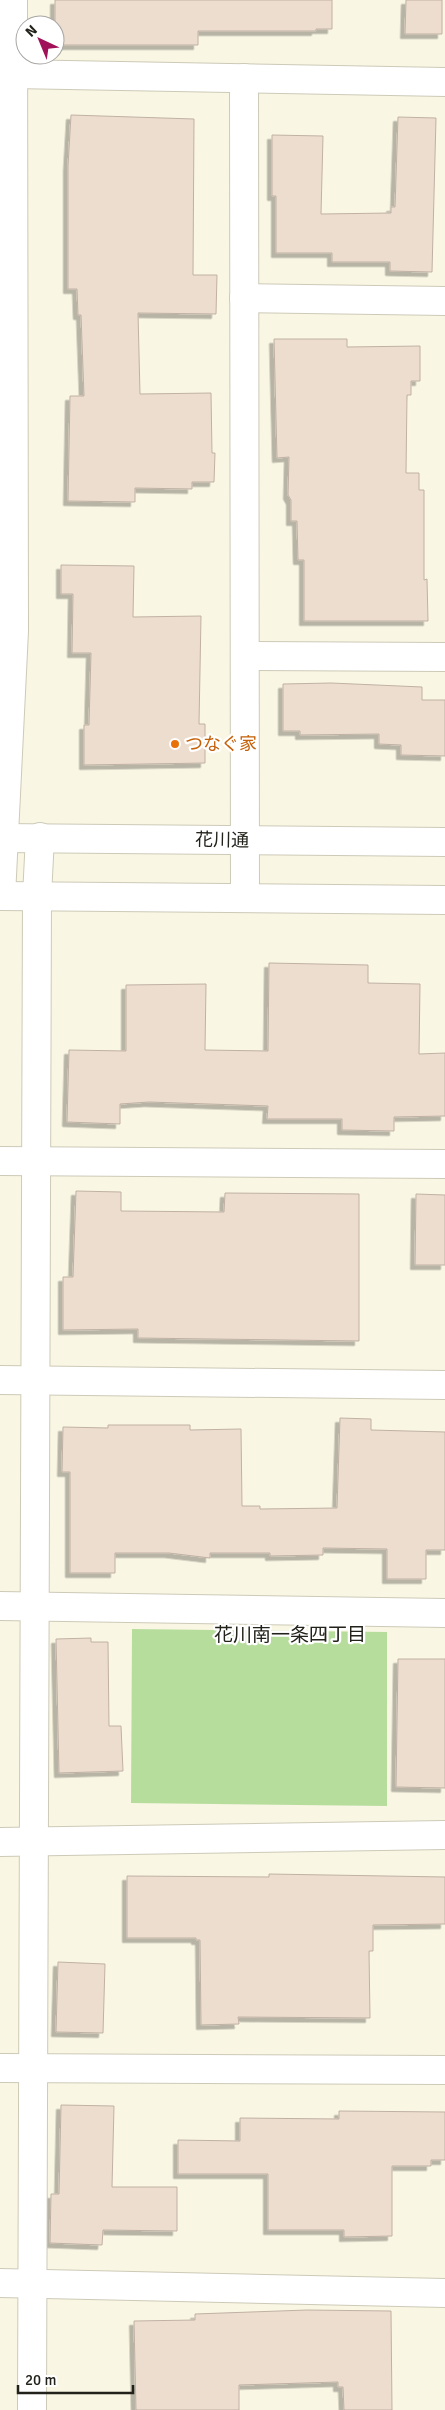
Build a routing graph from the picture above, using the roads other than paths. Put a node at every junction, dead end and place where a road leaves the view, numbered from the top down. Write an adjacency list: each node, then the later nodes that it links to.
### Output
1 (13, 0): 2 (street)
2 (13, 74): 3 (street); 7 (street)
3 (244, 78): 4 (street); 5 (street)
4 (445, 82)
5 (244, 298): 6 (street); 8 (street)
6 (445, 301)
7 (7, 631): 11 (street)
8 (245, 656): 9 (street); 12 (street)
9 (445, 657)
10 (40, 837): 11 (street, 花川通); 12 (street, 花川通); 15 (street)
11 (2, 838): 14 (street)
12 (246, 840): 13 (street, 花川通); 16 (street)
13 (445, 842)
14 (0, 896): 15 (street)
15 (37, 896): 16 (street); 19 (street)
16 (245, 898): 17 (street)
17 (445, 900)
18 (0, 1162): 19 (street)
19 (36, 1162): 20 (street); 22 (street)
20 (445, 1164)
21 (0, 1380): 22 (street)
22 (35, 1380): 23 (street); 25 (street)
23 (445, 1385)
24 (0, 1606): 25 (street)
25 (34, 1606): 26 (street); 29 (street)
26 (445, 1613)
27 (445, 1834): 29 (street)
28 (0, 1842): 29 (street)
29 (34, 1843): 31 (street)
30 (0, 2068): 31 (street)
31 (33, 2069): 32 (street); 34 (street)
32 (445, 2070)
33 (0, 2282): 34 (street)
34 (32, 2283): 35 (street); 36 (street)
35 (445, 2293)
36 (32, 2410)

